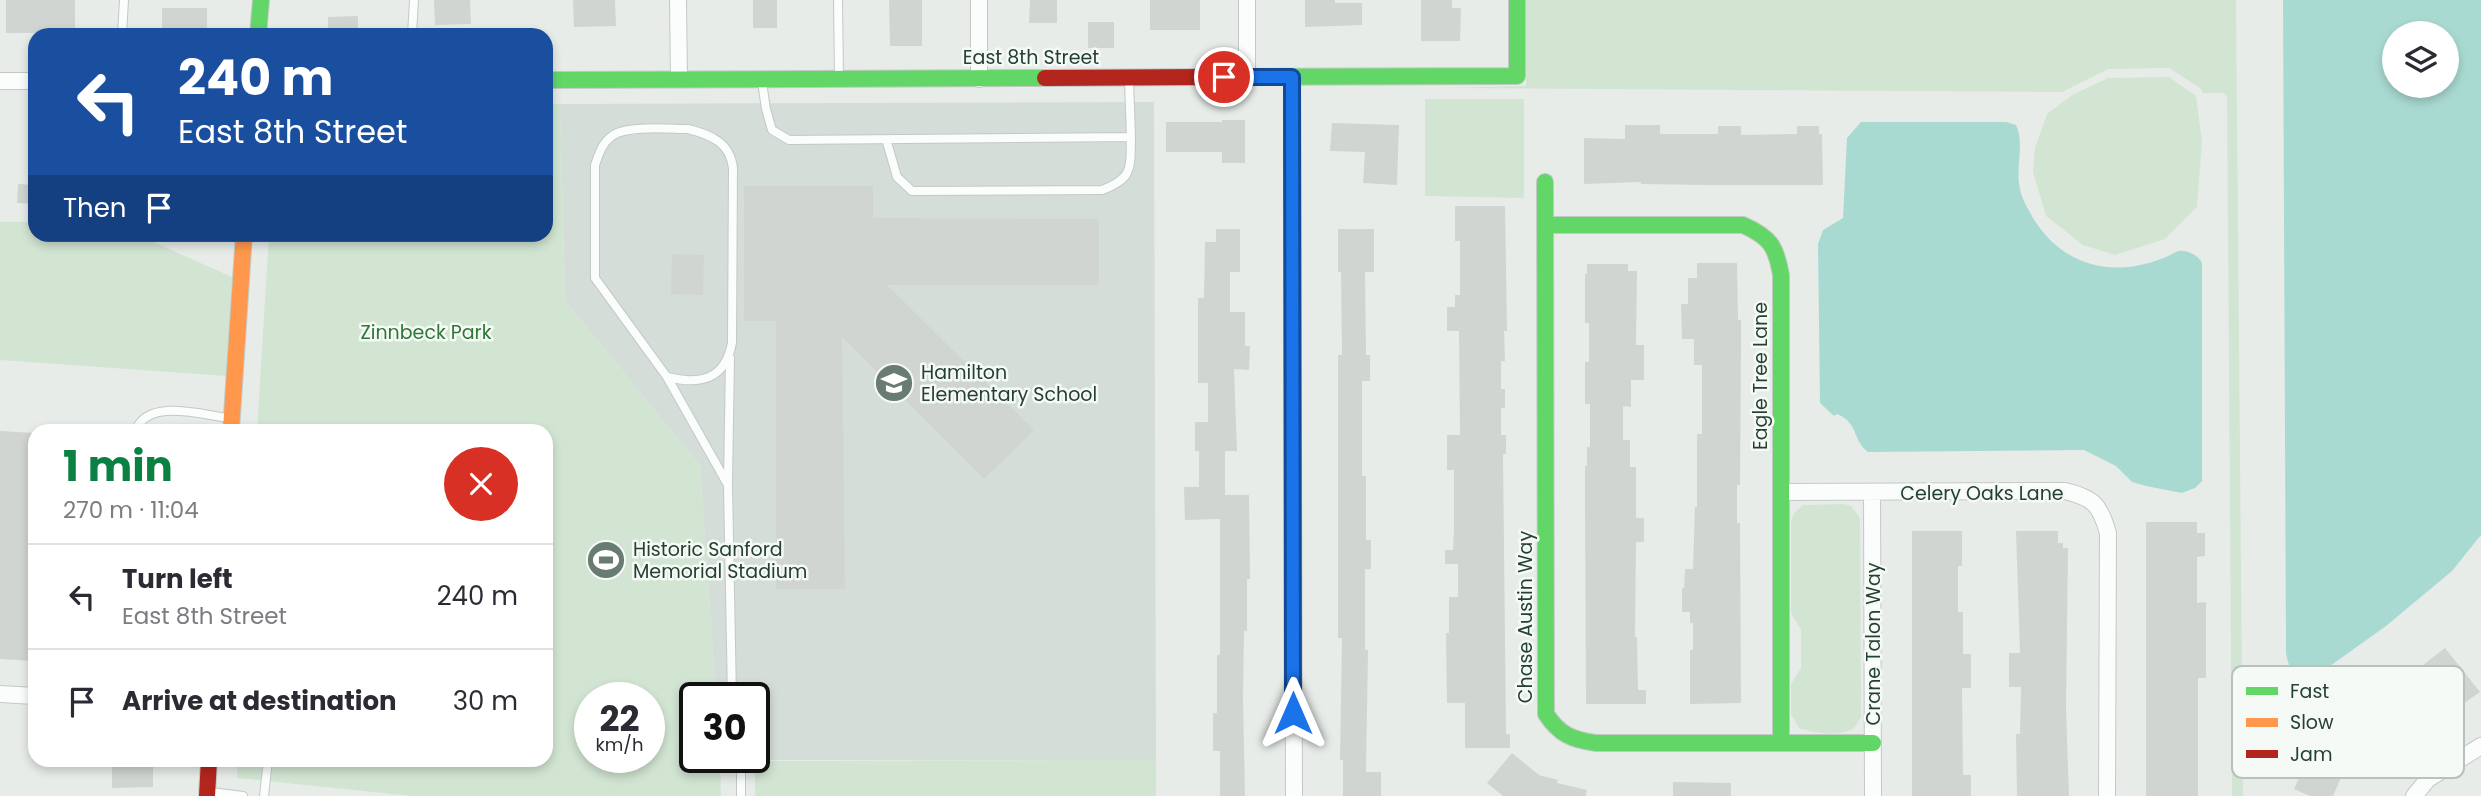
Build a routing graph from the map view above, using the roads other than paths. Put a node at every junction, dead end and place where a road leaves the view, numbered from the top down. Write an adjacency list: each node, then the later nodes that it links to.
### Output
1 (124, 0): 9 (lane)
2 (261, 0): 10 (street)
3 (414, 0): 11 (lane)
4 (678, 0): 15 (street)
5 (838, 0): 17 (lane)
6 (979, 0): 18 (street)
7 (1247, 0): 12 (street)
8 (1517, 0): 13 (street, East 8th Street)
9 (122, 28)
10 (259, 28)
11 (412, 28)
12 (1247, 77): 13 (street, East 8th Street); 14 (street, East 8th Street)
13 (1292, 77): 49 (street)
14 (1129, 78): 18 (street, East 8th Street); 22 (lane)
15 (679, 79): 16 (street, East 8th Street); 19 (street, East 8th Street)
16 (762, 79): 17 (street, East 8th Street); 23 (lane)
17 (839, 79): 18 (street, East 8th Street)
18 (979, 79)
19 (553, 80)
20 (0, 81): 21 (street)
21 (28, 81)
22 (1131, 137): 23 (lane); 23 (lane)
23 (886, 139)
24 (1545, 182): 25 (street, Chase Austin Way)
25 (1545, 225): 32 (street, Eagle Tree Lane); 37 (street, Chase Austin Way)
26 (243, 242): 30 (street)
27 (730, 352): 28 (lane); 28 (lane); 31 (lane)
28 (667, 377): 31 (lane)
29 (139, 424): 30 (lane)
30 (231, 424)
31 (728, 485): 34 (lane)
32 (1781, 492): 33 (street, Celery Oaks Lane); 37 (street, Eagle Tree Lane)
33 (1872, 492): 38 (street, Crane Talon Way); 51 (street, Celery Oaks Lane)
34 (732, 682)
35 (0, 694): 36 (street)
36 (28, 696)
37 (1781, 743): 38 (street, Chase Austin Way)
38 (1873, 743): 50 (street, Crane Talon Way)
39 (2481, 746): 40 (street)
40 (2464, 757)
41 (209, 767): 45 (street)
42 (267, 767): 47 (lane)
43 (741, 773): 48 (lane)
44 (2430, 778): 52 (street)
45 (207, 794): 46 (lane)
46 (243, 796)
47 (264, 796)
48 (741, 796)
49 (1294, 796)
50 (1873, 796)
51 (2107, 796)
52 (2414, 796)

